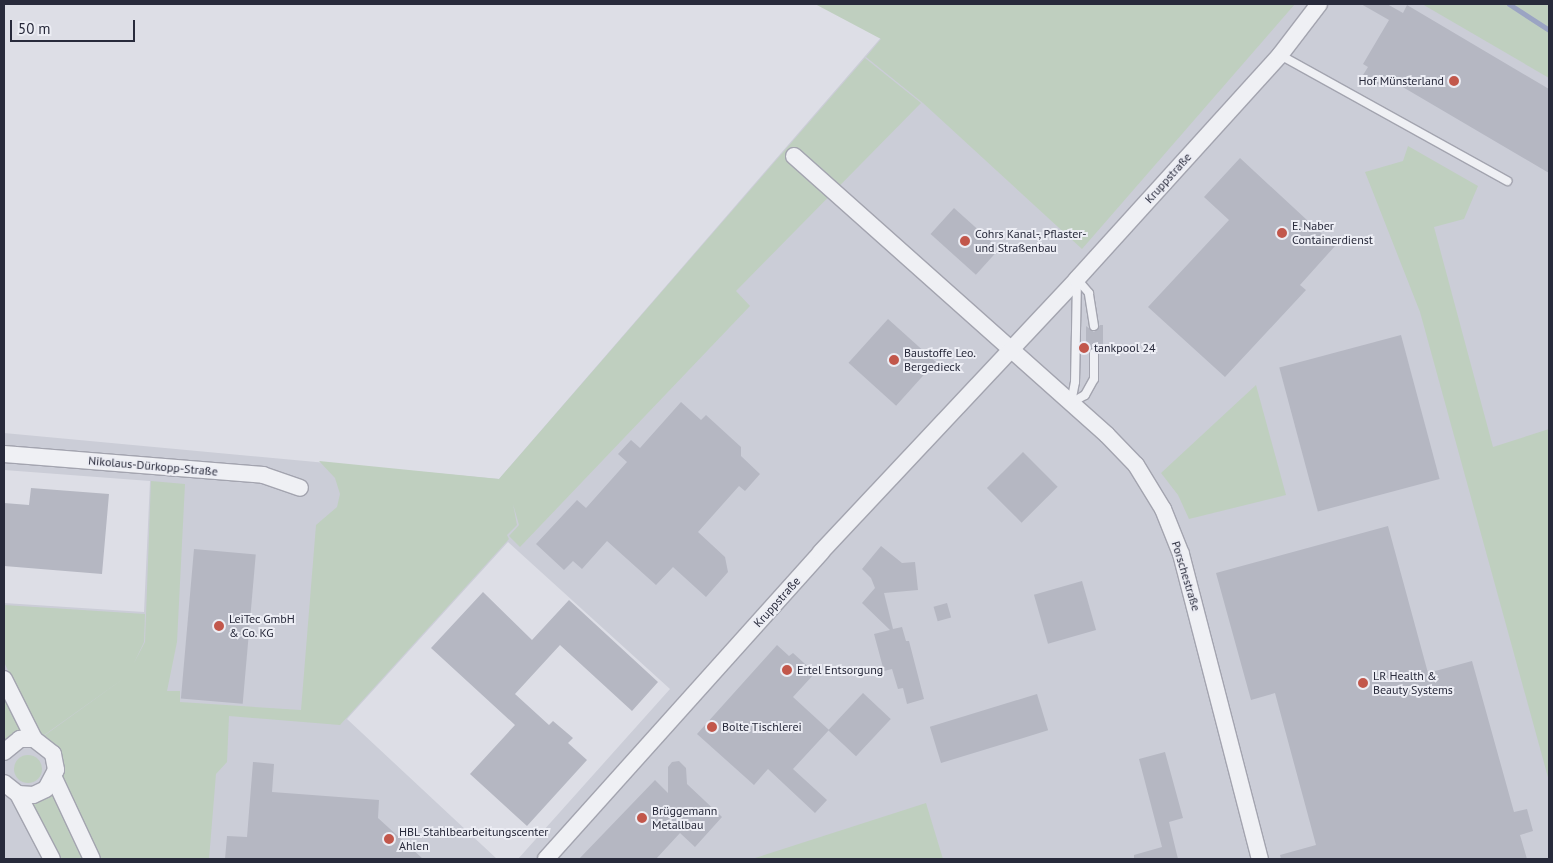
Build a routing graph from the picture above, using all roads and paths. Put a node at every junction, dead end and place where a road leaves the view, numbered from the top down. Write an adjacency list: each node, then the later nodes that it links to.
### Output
1 (1319, 4): 2 (street, Kruppstraße)
2 (1280, 55): 4 (lane); 5 (street, Kruppstraße)
3 (794, 156): 7 (street)
4 (1507, 181)
5 (1077, 279): 6 (lane); 7 (street, Kruppstraße); 9 (lane)
6 (1094, 326)
7 (1012, 349): 9 (street, Porschestraße); 20 (street, Kruppstraße)
8 (1094, 353): 9 (lane)
9 (1071, 403): 21 (street, Porschestraße)
10 (4, 454): 11 (street, Nikolaus-Dürkopp-Straße)
11 (300, 488)
12 (4, 679): 13 (street)
13 (34, 739): 14 (street); 15 (street)
14 (4, 752)
15 (54, 778): 17 (street); 19 (street)
16 (4, 783): 17 (street)
17 (18, 794): 18 (street)
18 (52, 859)
19 (92, 859)
20 (546, 859)
21 (1260, 859)

